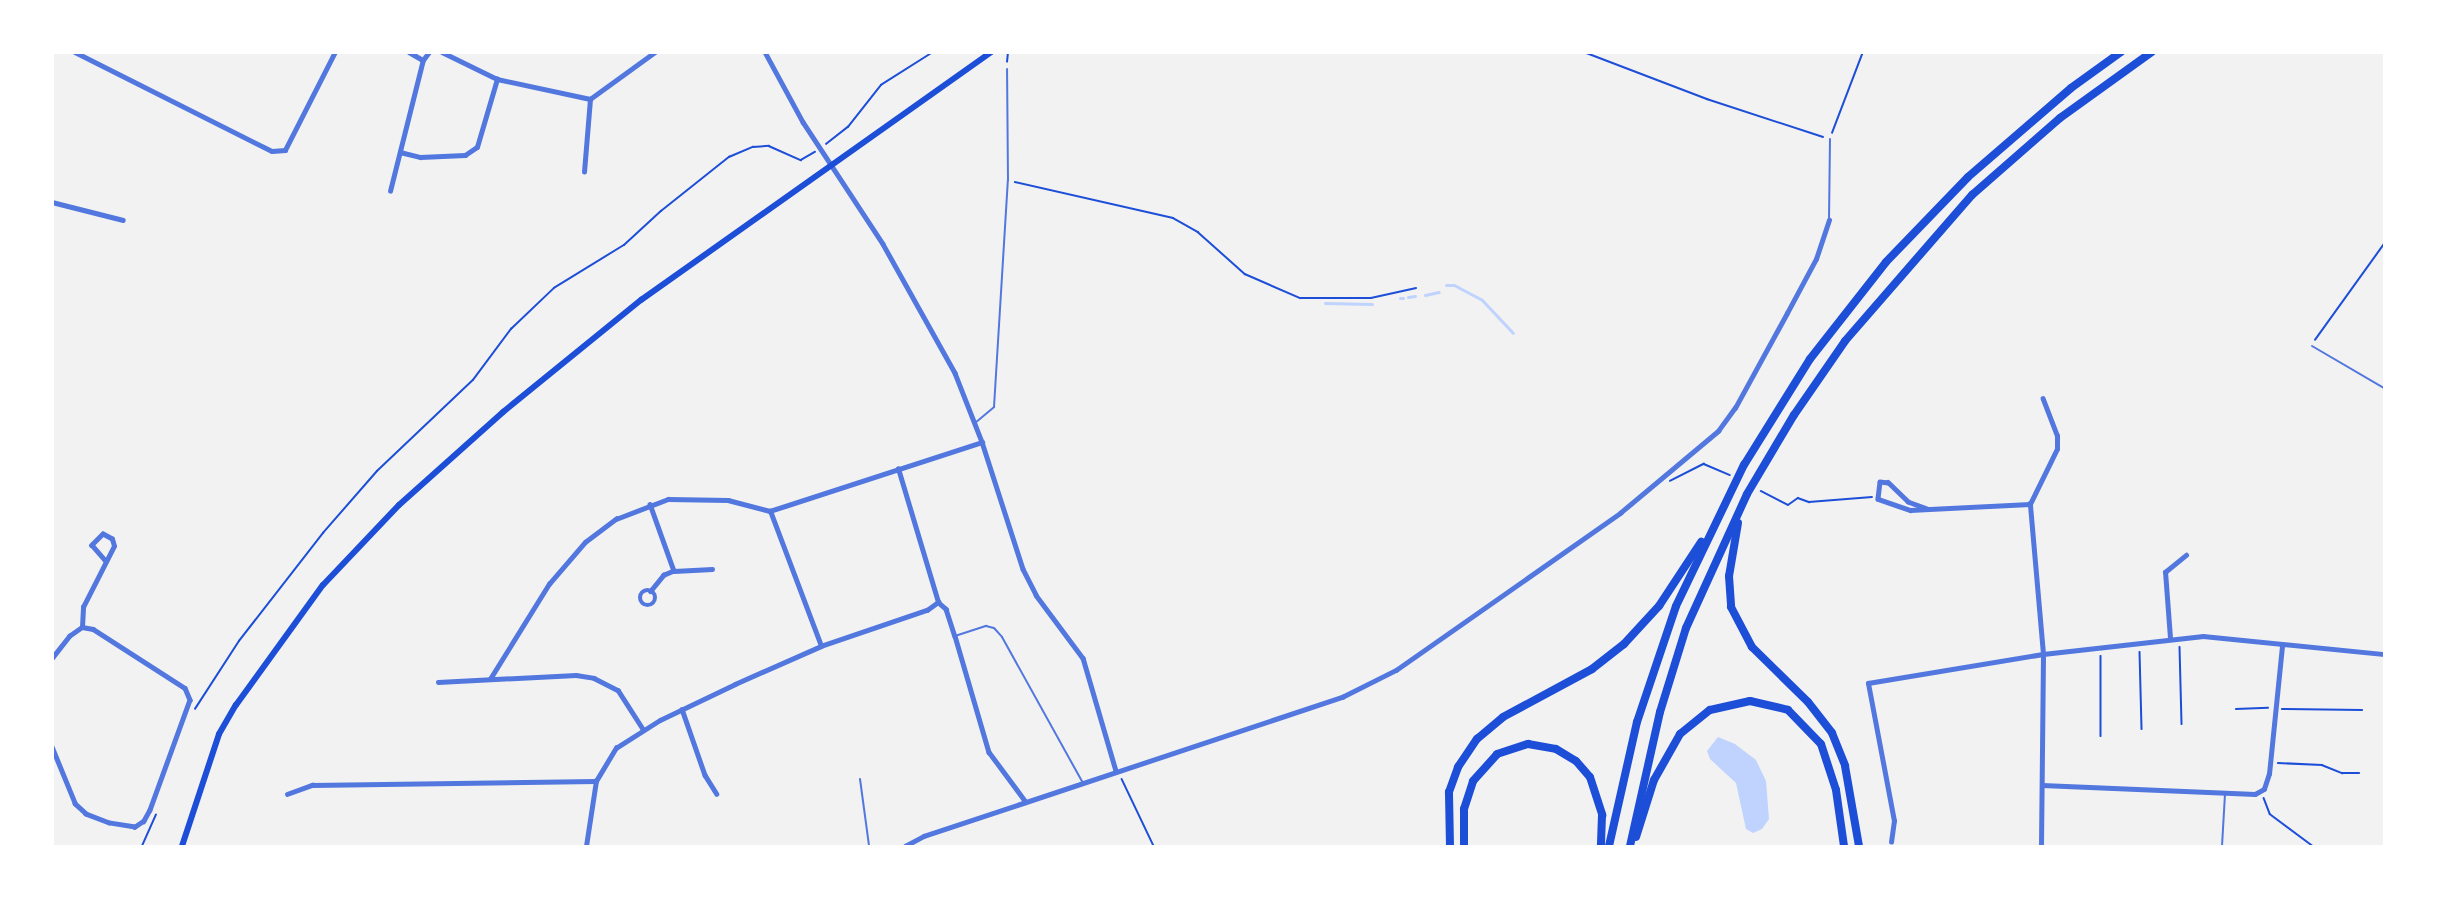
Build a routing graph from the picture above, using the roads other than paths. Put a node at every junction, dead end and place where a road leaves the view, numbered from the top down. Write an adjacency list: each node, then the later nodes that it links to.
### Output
1 (75, 52): 2 (street)
2 (335, 52)
3 (409, 52): 11 (street)
4 (429, 52): 11 (street)
5 (442, 52): 13 (street)
6 (655, 52): 14 (street)
7 (765, 52): 17 (street)
8 (992, 52): 17 (main road)
9 (2121, 52): 34 (highway)
10 (2152, 52): 29 (highway)
11 (423, 60): 16 (street)
12 (1007, 69): 26 (lane)
13 (497, 78): 14 (street); 16 (street)
14 (590, 99): 18 (street)
15 (1830, 139): 22 (lane)
16 (400, 152): 19 (street)
17 (830, 166): 26 (street); 64 (main road)
18 (584, 172)
19 (390, 191)
20 (52, 202): 21 (street)
21 (123, 220)
22 (1829, 220): 54 (street)
23 (2312, 346): 24 (lane)
24 (2385, 388)
25 (2043, 399): 31 (street)
26 (975, 423): 27 (street)
27 (982, 442): 28 (street); 54 (street)
28 (898, 469): 33 (street); 40 (street)
29 (1747, 494): 72 (highway); 74 (highway)
30 (650, 504): 33 (street); 38 (street); 49 (street)
31 (2030, 504): 32 (street); 46 (street)
32 (1927, 509): 32 (street)
33 (770, 511): 45 (street)
34 (1717, 515): 68 (highway); 71 (highway)
35 (2186, 555): 43 (street)
36 (106, 561): 36 (street); 41 (street)
37 (712, 569): 38 (street)
38 (674, 571): 39 (street)
39 (651, 591)
40 (938, 602): 42 (street); 45 (street)
41 (81, 627): 48 (street); 53 (street)
42 (955, 636): 57 (lane); 62 (street)
43 (2170, 638): 44 (street); 46 (street)
44 (2282, 645): 47 (street); 61 (street)
45 (821, 646): 51 (street)
46 (2043, 654): 58 (street); 63 (street)
47 (2385, 654)
48 (52, 658)
49 (490, 679): 50 (street); 52 (street)
50 (438, 682)
51 (682, 709): 52 (street); 60 (street)
52 (643, 729): 56 (street)
53 (52, 748)
54 (1116, 771): 57 (street)
55 (860, 779): 66 (lane)
56 (596, 781): 59 (street); 65 (street)
57 (1083, 784): 62 (street)
58 (2042, 785): 61 (street); 75 (street)
59 (287, 794)
60 (717, 794)
61 (2225, 794): 76 (lane)
62 (1026, 802): 67 (street)
63 (1891, 842)
64 (182, 846)
65 (586, 846)
66 (869, 846)
67 (905, 846)
68 (1450, 846)
69 (1464, 846): 70 (highway)
70 (1601, 846)
71 (1609, 846)
72 (1631, 846): 73 (highway)
73 (1844, 846)
74 (1860, 846)
75 (2041, 846)
76 (2223, 846)

